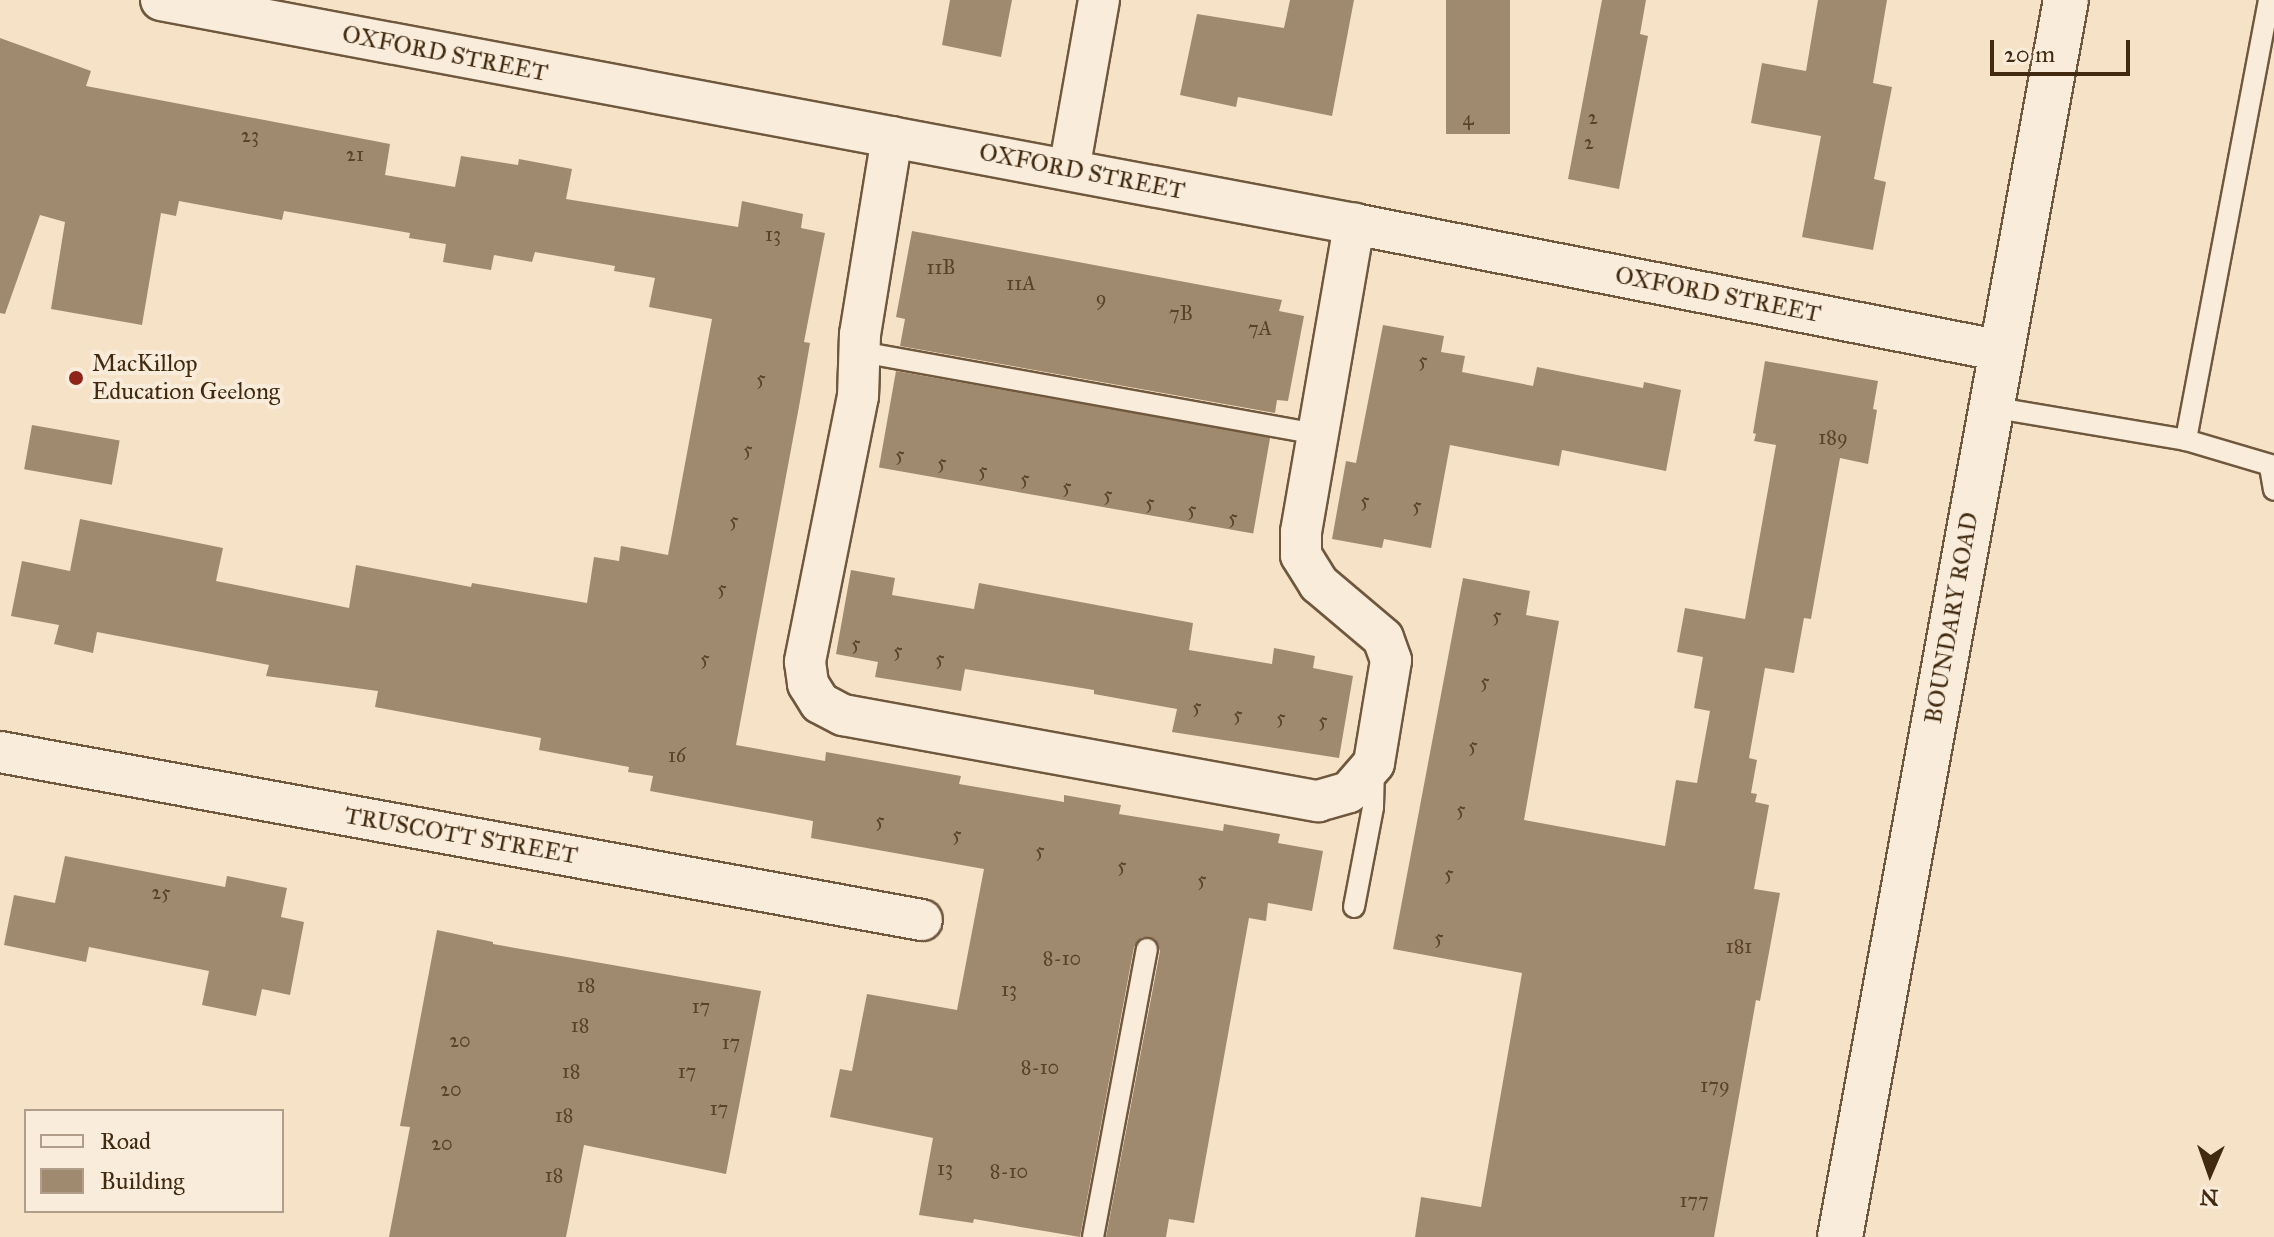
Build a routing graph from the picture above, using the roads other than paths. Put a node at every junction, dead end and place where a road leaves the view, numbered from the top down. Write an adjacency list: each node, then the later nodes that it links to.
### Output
1 (161, 0): 5 (street, OXFORD STREET)
2 (1099, 0): 7 (street)
3 (2066, 0): 9 (main road, BOUNDARY ROAD)
4 (2269, 0): 13 (lane)
5 (322, 15): 6 (street, OXFORD STREET)
6 (892, 137): 7 (street, OXFORD STREET); 10 (street)
7 (1069, 170): 8 (street, OXFORD STREET)
8 (1354, 224): 9 (street, OXFORD STREET); 12 (street)
9 (2002, 351): 11 (main road, BOUNDARY ROAD)
10 (861, 352): 12 (lane); 17 (street)
11 (1991, 407): 13 (lane); 22 (main road, BOUNDARY ROAD)
12 (1317, 434): 17 (street)
13 (2186, 440): 14 (lane)
14 (2272, 466): 15 (lane)
15 (2274, 490)
16 (0, 752): 19 (street, TRUSCOTT STREET)
17 (1374, 763): 18 (lane)
18 (1354, 907)
19 (922, 920)
20 (1147, 949): 21 (lane)
21 (1093, 1237)
22 (1840, 1237)

